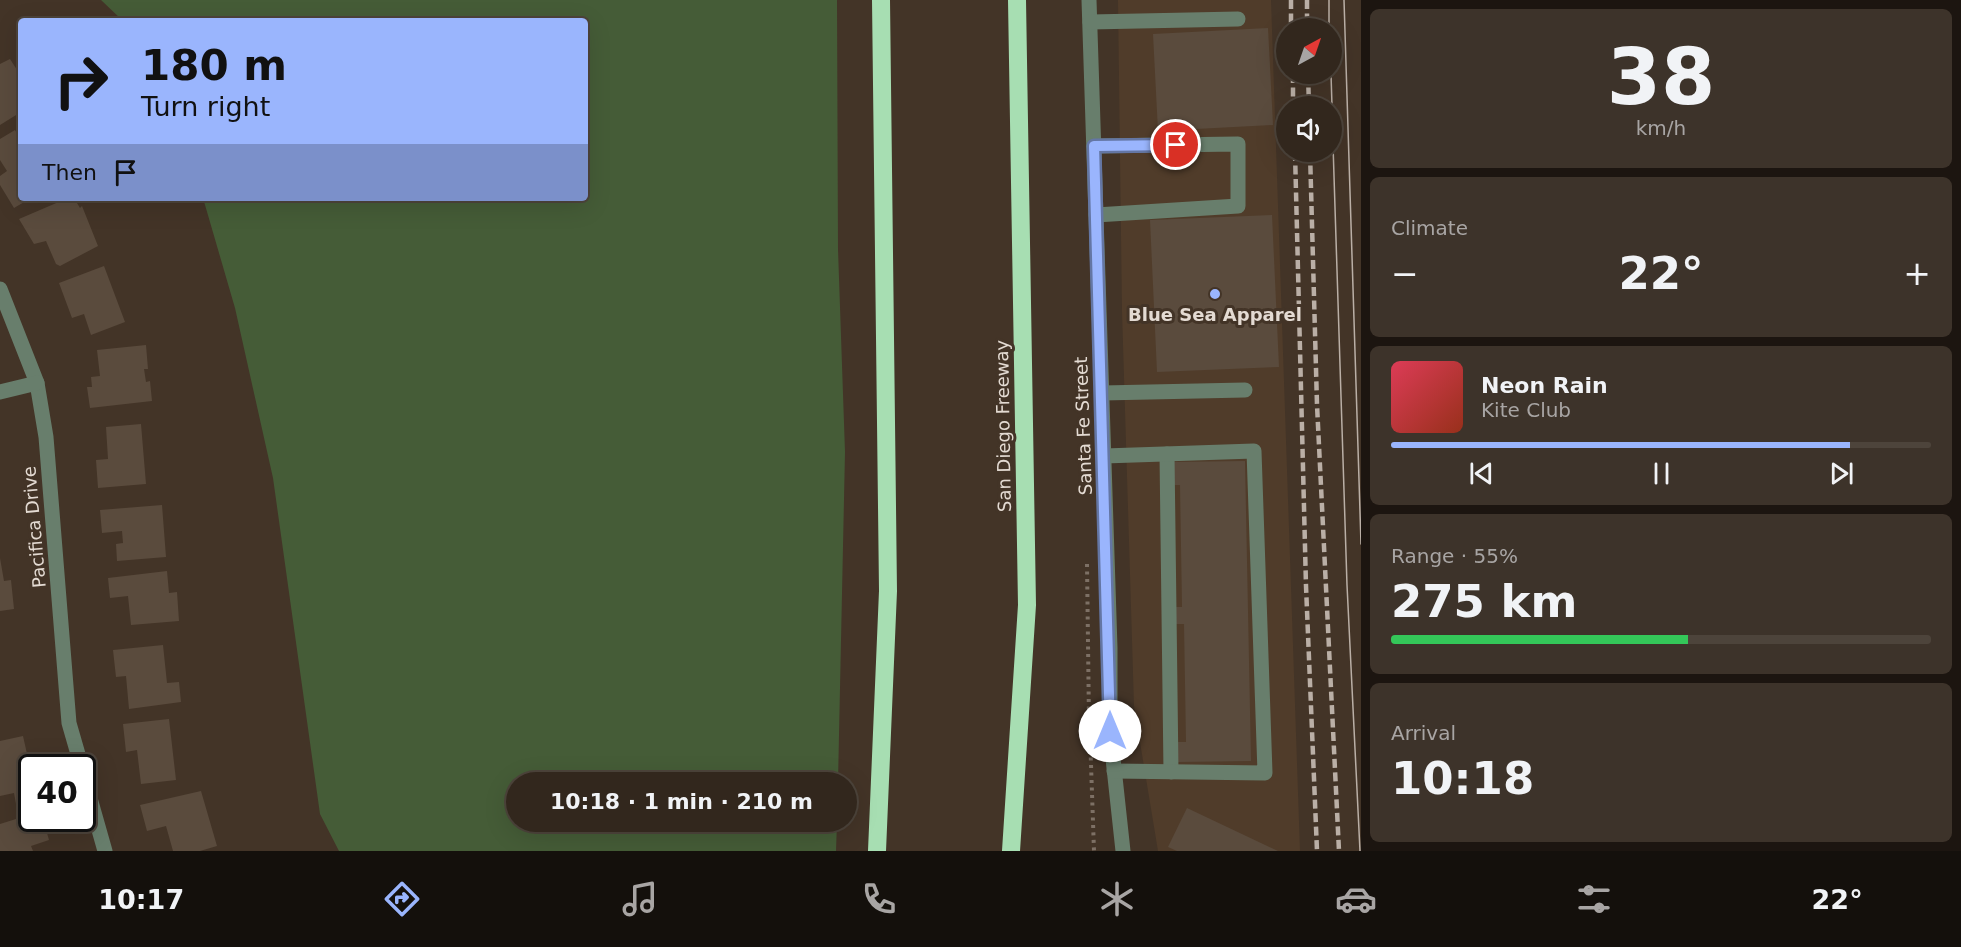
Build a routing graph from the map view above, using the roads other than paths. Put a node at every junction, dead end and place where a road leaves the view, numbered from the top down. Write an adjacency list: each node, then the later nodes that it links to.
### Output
1 (881, 0): 20 (highway)
2 (1017, 0): 21 (highway, San Diego Freeway)
3 (1089, 0): 5 (street, Santa Fe Street)
4 (1238, 19): 5 (street)
5 (1090, 22): 6 (street, Santa Fe Street)
6 (1094, 146): 7 (street, Santa Fe Street); 7 (street)
7 (1096, 215): 12 (street, Santa Fe Street)
8 (0, 289): 9 (street, Pacifica Drive)
9 (37, 382): 11 (street); 15 (street, Pacifica Drive)
10 (1245, 390): 12 (street)
11 (0, 392)
12 (1102, 393): 14 (street, Santa Fe Street)
13 (1167, 454): 14 (street); 17 (street); 17 (street)
14 (1104, 456): 16 (street, Santa Fe Street)
15 (78, 754)
16 (1114, 771): 17 (street); 22 (street, Santa Fe Street)
17 (1171, 772)
18 (96, 819): 19 (street, Pacifica Drive)
19 (105, 851)
20 (877, 851)
21 (1011, 851)
22 (1123, 851)

